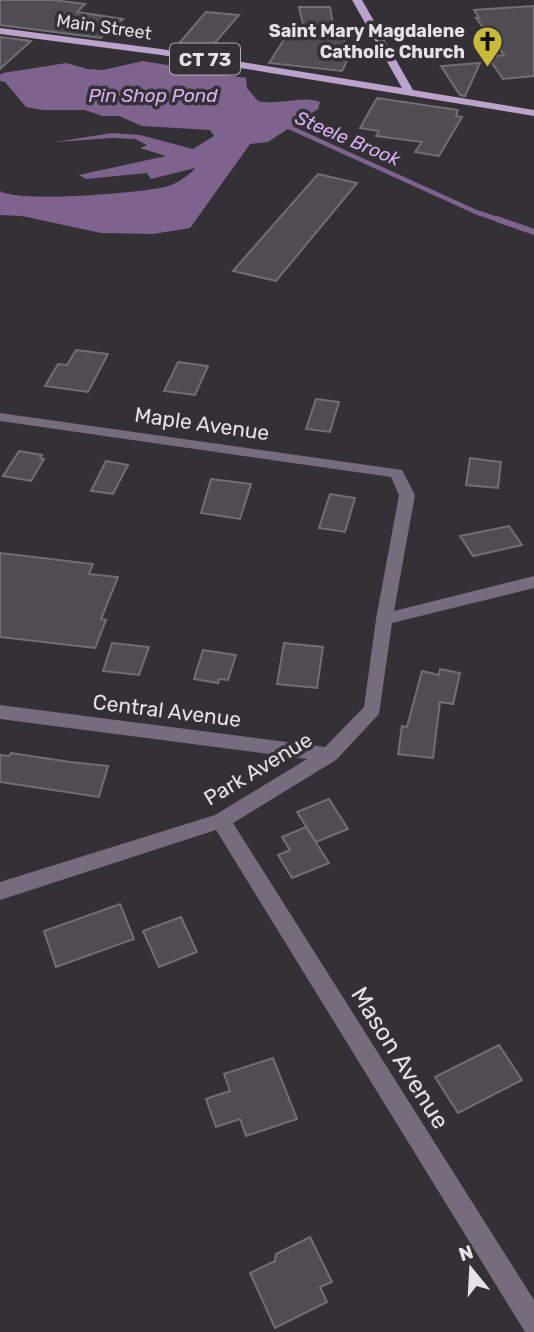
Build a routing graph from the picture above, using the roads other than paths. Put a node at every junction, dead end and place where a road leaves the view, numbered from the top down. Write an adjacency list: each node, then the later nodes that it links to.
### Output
1 (357, 0): 3 (main road)
2 (0, 30): 3 (main road, Main Street / CT 73)
3 (409, 92): 4 (main road, Main Street / CT 73)
4 (534, 113)
5 (0, 416): 6 (street, Maple Avenue)
6 (397, 473): 8 (street, Park Avenue)
7 (534, 582): 8 (street)
8 (384, 619): 10 (street, Park Avenue)
9 (0, 712): 10 (street, Central Avenue)
10 (328, 755): 11 (street, Park Avenue)
11 (221, 821): 12 (street, Park Avenue); 13 (street, Mason Avenue)
12 (0, 891)
13 (534, 1323)

